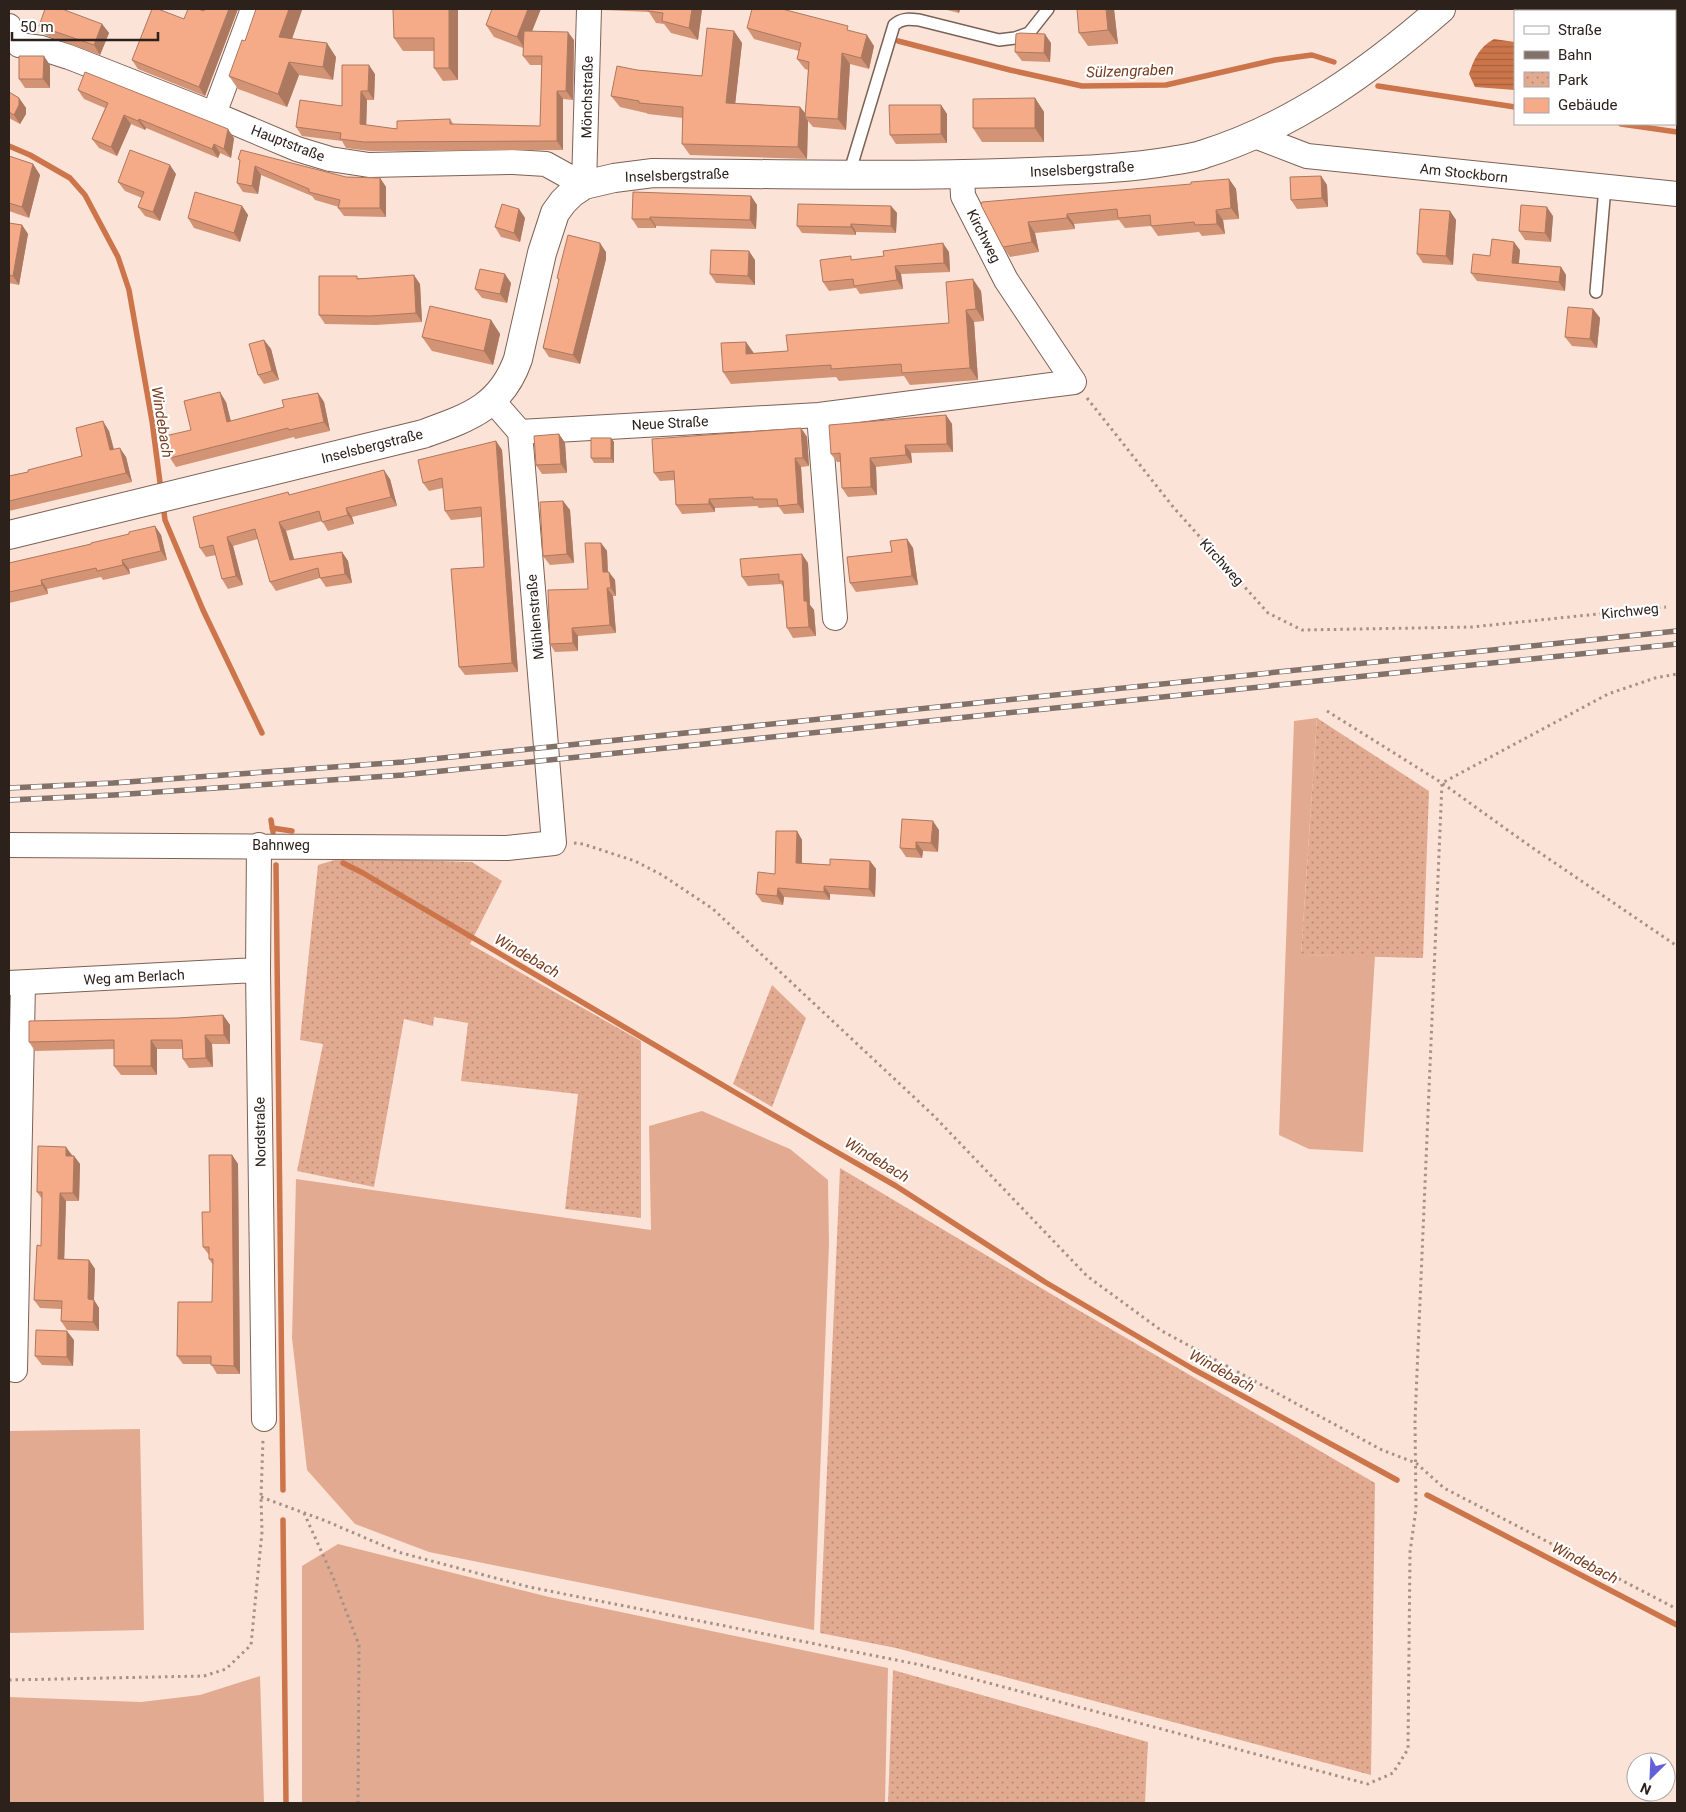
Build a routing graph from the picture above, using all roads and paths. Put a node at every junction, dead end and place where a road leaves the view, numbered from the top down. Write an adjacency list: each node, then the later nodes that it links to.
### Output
1 (253, 9): 7 (street)
2 (590, 9): 11 (street, Mönchstraße)
3 (1048, 9): 5 (lane)
4 (1442, 9): 8 (street, Inselsbergstraße)
5 (901, 14): 9 (lane)
6 (12, 44): 7 (street, Hauptstraße)
7 (214, 114): 11 (street, Hauptstraße)
8 (1255, 136): 10 (street, Inselsbergstraße); 12 (street, Am Stockborn)
9 (849, 174): 10 (street, Inselsbergstraße); 11 (street, Inselsbergstraße)
10 (962, 174): 15 (street, Kirchweg)
11 (584, 185): 16 (street, Inselsbergstraße)
12 (1605, 187): 13 (street, Am Stockborn); 14 (lane)
13 (1677, 194)
14 (1596, 292)
15 (1074, 382): 17 (street, Neue Straße); 20 (path, Kirchweg)
16 (493, 401): 18 (street); 19 (street, Inselsbergstraße)
17 (819, 414): 18 (street, Neue Straße); 21 (street)
18 (520, 432): 25 (street, Mühlenstraße)
19 (9, 535)
20 (1666, 607)
21 (835, 618)
22 (1677, 674): 24 (path)
23 (1327, 711): 24 (path)
24 (1442, 783): 28 (path); 33 (path)
25 (554, 843): 27 (street, Bahnweg); 33 (path)
26 (9, 845): 27 (street, Bahnweg)
27 (260, 845): 29 (street, Nordstraße)
28 (1677, 946)
29 (258, 970): 30 (street, Weg am Berlach); 32 (street, Nordstraße)
30 (16, 984): 31 (street)
31 (15, 1370)
32 (264, 1419): 34 (path)
33 (1416, 1463): 35 (path); 36 (path)
34 (261, 1497): 35 (path); 37 (path)
35 (304, 1513): 38 (path)
36 (1677, 1609)
37 (9, 1680)
38 (358, 1803)

